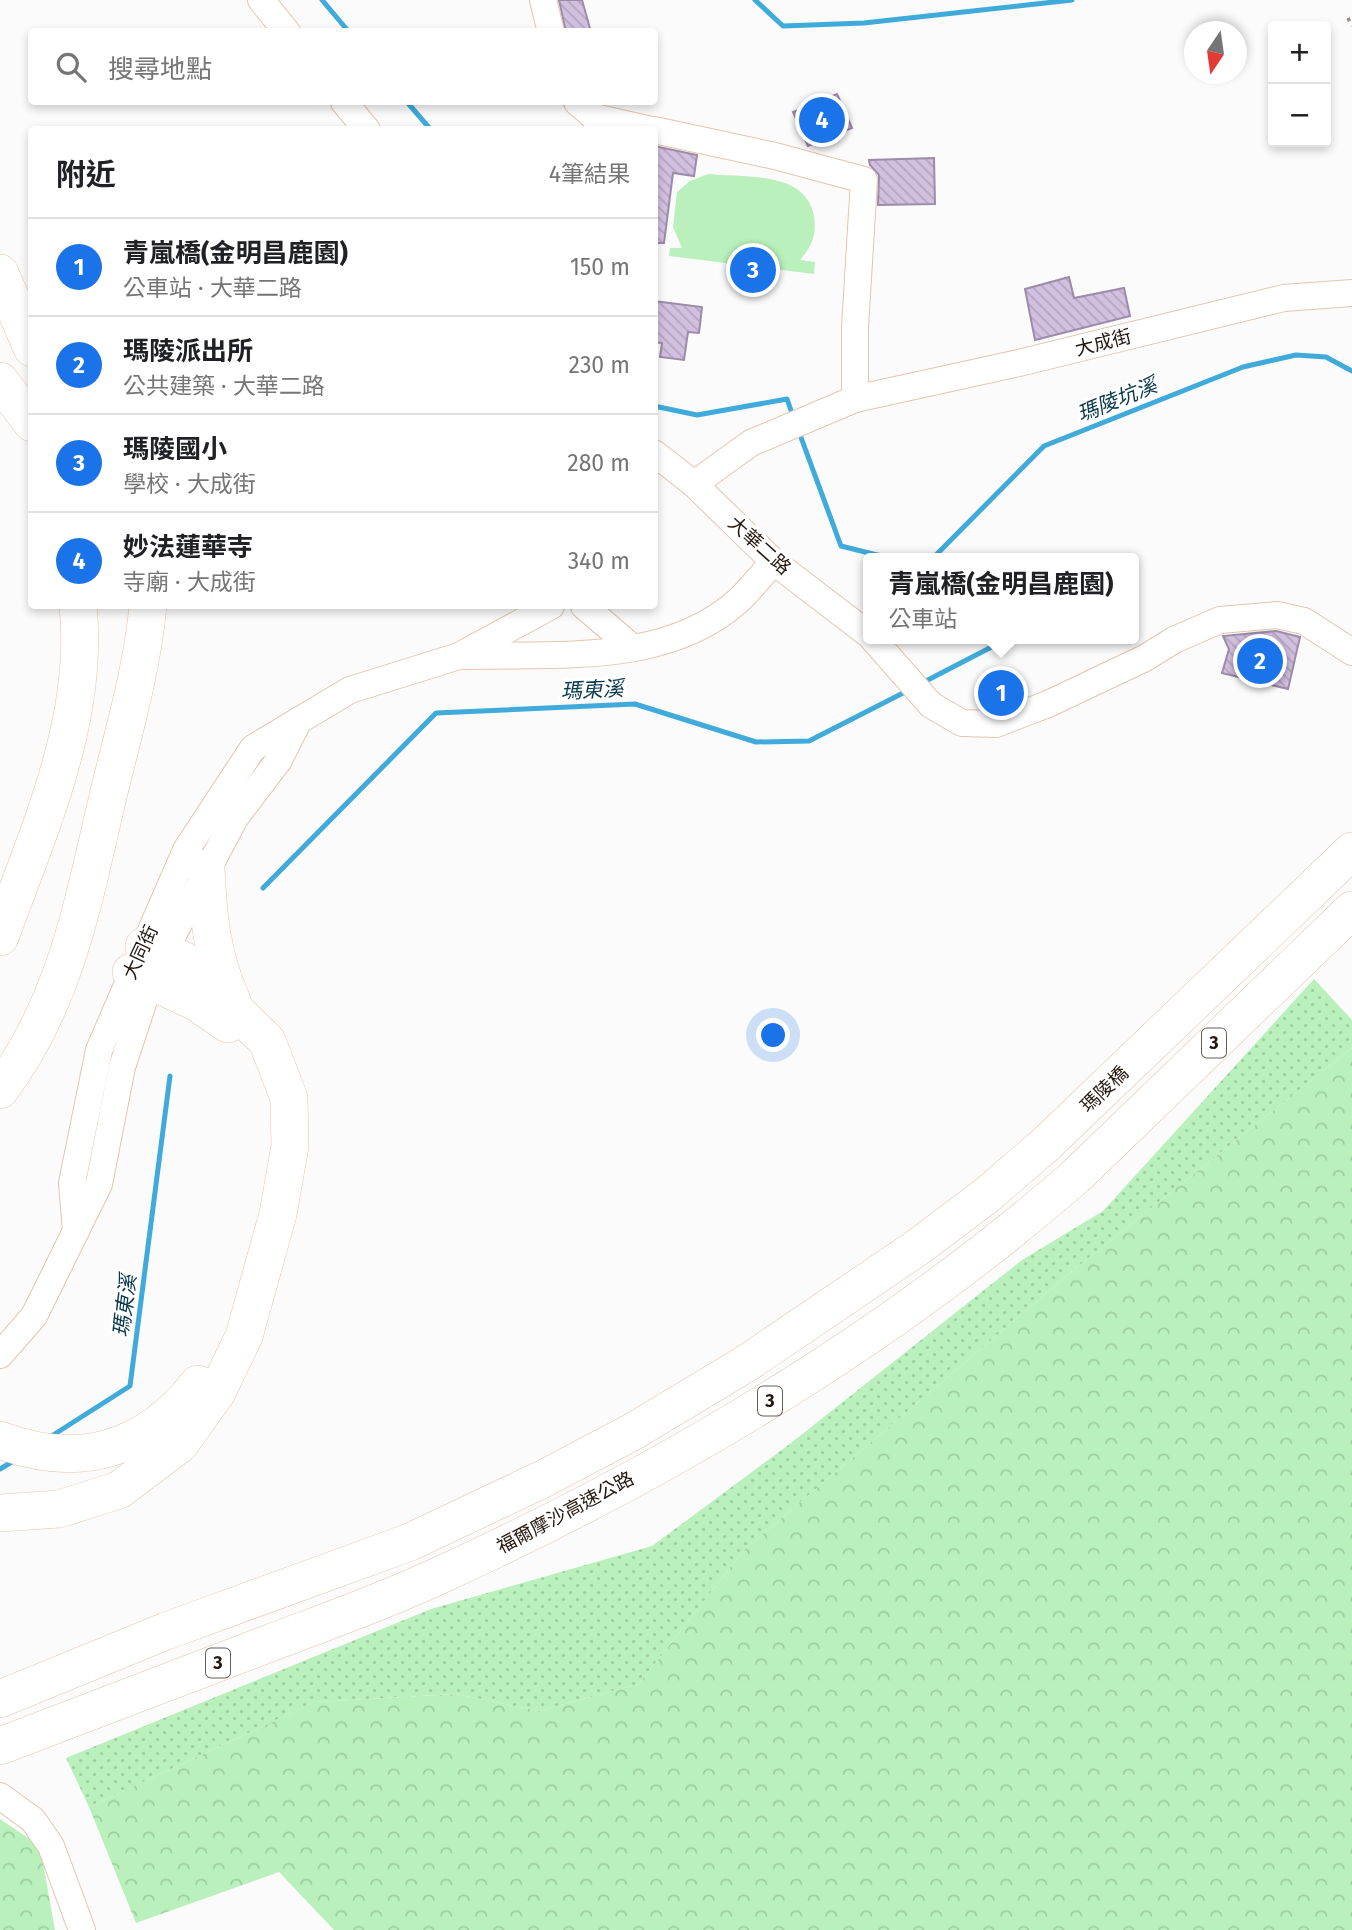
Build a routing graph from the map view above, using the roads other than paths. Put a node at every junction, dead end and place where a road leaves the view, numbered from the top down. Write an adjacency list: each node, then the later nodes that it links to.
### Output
1 (261, 0): 3 (street)
2 (543, 0): 4 (street)
3 (284, 28)
4 (550, 28)
5 (346, 105): 7 (street)
6 (580, 105): 8 (street)
7 (364, 126)
8 (635, 126)
9 (658, 131): 14 (street)
10 (0, 273): 12 (highway)
11 (1352, 293): 14 (street, 大成街)
12 (28, 339)
13 (0, 381): 15 (highway)
14 (855, 399): 17 (street, 大成街)
15 (28, 418)
16 (658, 456): 17 (street, 大華二路)
17 (694, 484): 18 (street, 大華二路)
18 (774, 562): 23 (street, 大華二路); 25 (street)
19 (78, 609): 32 (highway)
20 (148, 609): 35 (highway)
21 (545, 609): 27 (street)
22 (588, 609): 25 (street)
23 (863, 630)
24 (878, 644): 26 (street)
25 (633, 648): 27 (street)
26 (1350, 650)
27 (459, 656): 28 (street, 大同街)
28 (300, 718): 30 (street, 大同街); 33 (street, 大同街)
29 (1352, 851): 36 (highway, 瑪陵橋 / 3)
30 (206, 868): 33 (street, 大同街); 34 (highway)
31 (1352, 909): 41 (highway, 福爾摩沙高速公路 / 3)
32 (0, 937)
33 (147, 962): 34 (highway); 37 (street, 大同街); 38 (highway)
34 (235, 1008): 39 (highway)
35 (0, 1090)
36 (836, 1303): 40 (highway, 福爾摩沙高速公路 / 3)
37 (0, 1355)
38 (0, 1440)
39 (0, 1513)
40 (0, 1699)
41 (0, 1746)
42 (0, 1796): 43 (street)
43 (82, 1930)

